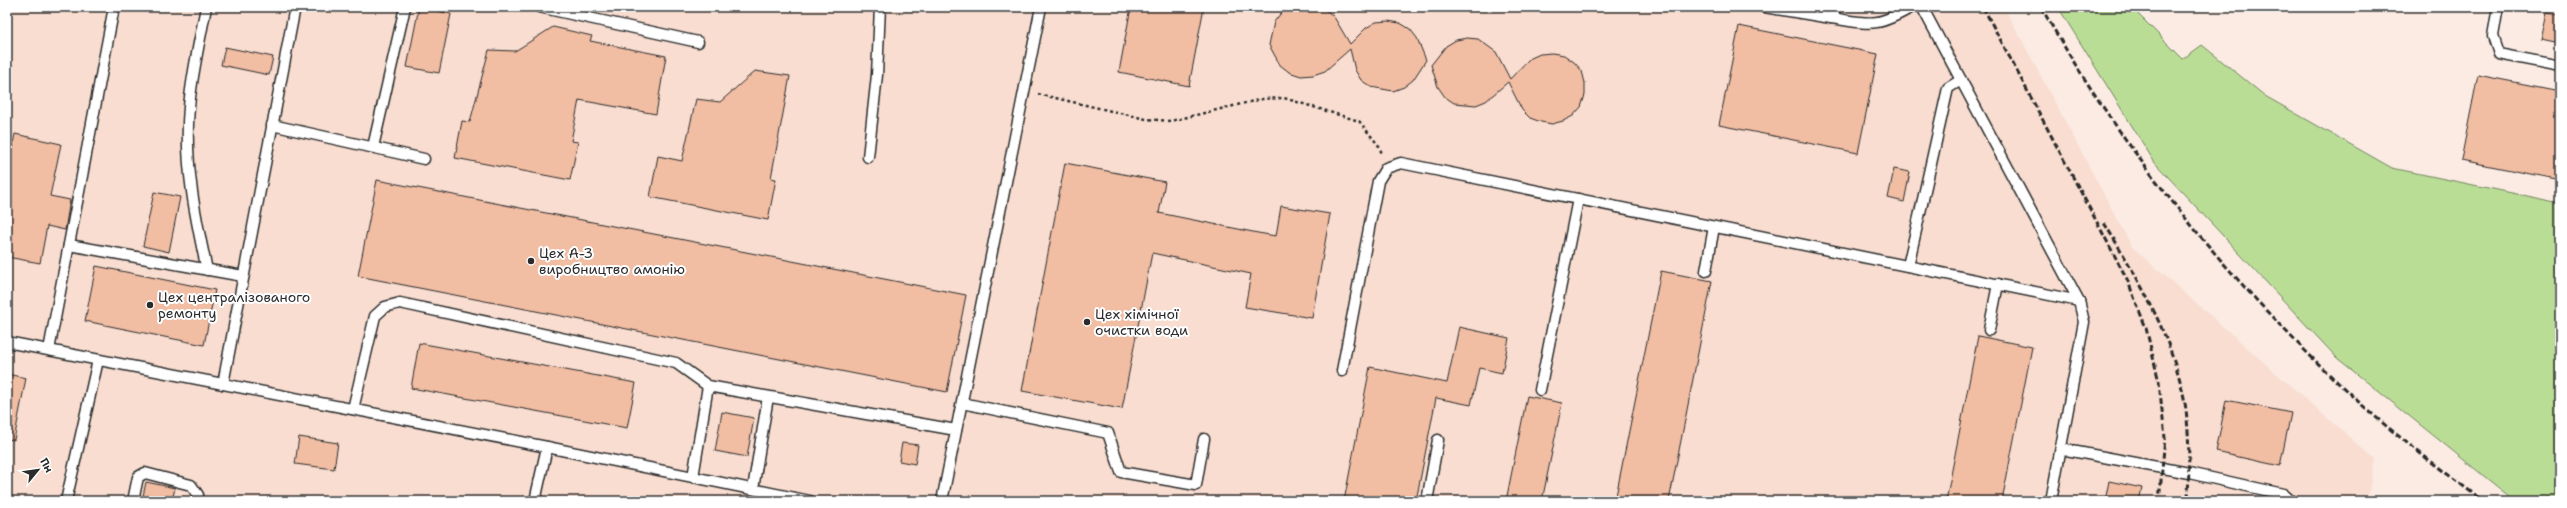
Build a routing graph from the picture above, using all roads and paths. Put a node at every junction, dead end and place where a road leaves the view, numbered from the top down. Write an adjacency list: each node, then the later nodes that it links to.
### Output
1 (114, 7): 25 (lane)
2 (206, 7): 27 (lane)
3 (295, 7): 18 (lane)
4 (405, 7): 19 (lane)
5 (539, 7): 14 (lane)
6 (880, 7): 20 (lane)
7 (1040, 7): 17 (lane)
8 (1764, 7): 13 (lane)
9 (1836, 7): 13 (lane)
10 (1912, 7): 13 (lane)
11 (1922, 7): 16 (lane)
12 (2498, 7): 15 (lane)
13 (1831, 18)
14 (698, 42)
15 (2560, 66)
16 (1961, 80): 26 (lane); 31 (lane)
17 (1024, 90): 22 (path); 41 (lane)
18 (272, 125): 19 (lane); 29 (lane)
19 (373, 147): 21 (lane)
20 (868, 157)
21 (424, 159)
22 (1386, 168): 23 (lane); 36 (lane)
23 (1578, 199): 24 (lane); 39 (lane)
24 (1714, 227): 26 (lane); 28 (lane)
25 (69, 245): 27 (lane); 34 (lane)
26 (1908, 266): 30 (lane)
27 (207, 270): 29 (lane)
28 (1706, 271)
29 (243, 276): 37 (lane)
30 (1998, 284): 31 (lane); 32 (lane)
31 (2079, 301): 47 (lane)
32 (1990, 330)
33 (7, 342): 34 (lane)
34 (49, 350): 35 (lane)
35 (98, 360): 37 (lane); 50 (lane)
36 (1342, 371)
37 (223, 384): 42 (lane)
38 (708, 386): 40 (lane); 42 (lane); 48 (lane)
39 (1540, 390)
40 (768, 396): 43 (lane); 49 (lane)
41 (962, 403): 43 (lane); 44 (lane)
42 (353, 409): 46 (lane)
43 (956, 430): 55 (lane)
44 (1204, 440)
45 (1438, 440): 56 (lane)
46 (547, 446): 48 (lane); 53 (lane)
47 (2061, 449): 57 (lane); 58 (lane)
48 (693, 477): 49 (lane)
49 (753, 489): 54 (lane)
50 (66, 501)
51 (132, 501): 52 (lane)
52 (197, 501)
53 (535, 501)
54 (810, 501)
55 (942, 501)
56 (1427, 501)
57 (2051, 501)
58 (2291, 501)

